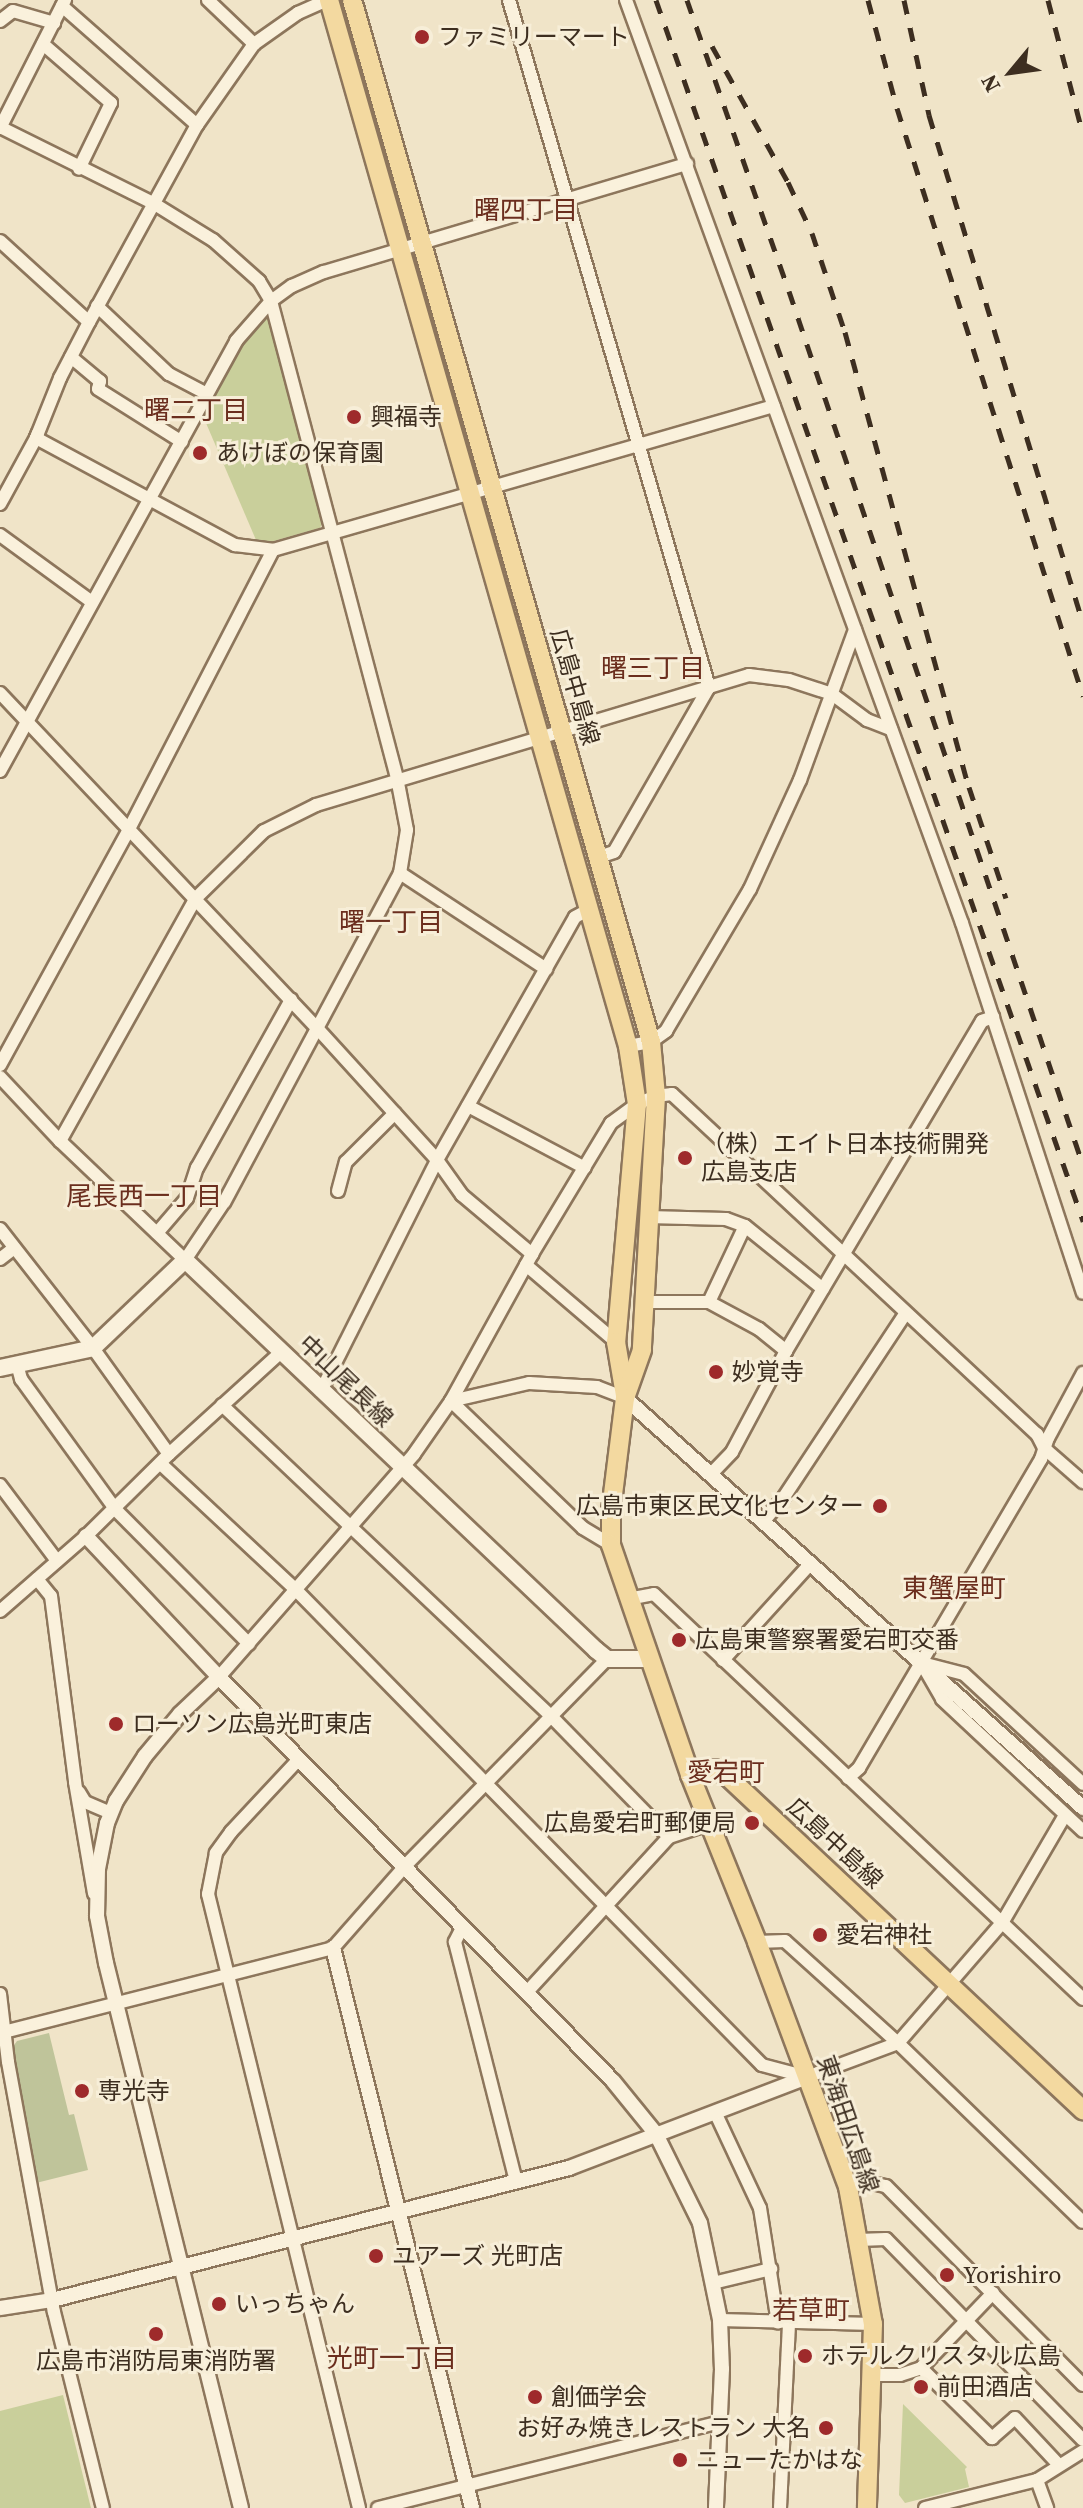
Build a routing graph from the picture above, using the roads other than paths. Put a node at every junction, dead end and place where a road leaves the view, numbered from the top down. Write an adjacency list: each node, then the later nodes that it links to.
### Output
1 (208, 0): 10 (street)
2 (328, 0): 10 (street); 19 (main road, 広島中島線)
3 (352, 0): 17 (main road, 広島中島線)
4 (509, 0): 15 (street)
5 (626, 0): 13 (street)
6 (64, 3): 8 (street); 11 (street)
7 (0, 21): 8 (street)
8 (54, 23): 9 (street)
9 (43, 44): 12 (street); 14 (street)
10 (254, 44): 11 (street)
11 (197, 125): 16 (street)
12 (0, 127): 14 (street)
13 (687, 164): 15 (street); 25 (street)
14 (79, 169): 16 (street)
15 (566, 198): 17 (street); 28 (street)
16 (153, 203): 20 (street); 21 (street)
17 (421, 240): 19 (street); 29 (main road, 広島中島線)
18 (0, 241): 22 (street)
19 (400, 247): 20 (street); 30 (main road, 広島中島線)
20 (271, 301): 24 (street); 34 (street)
21 (97, 306): 22 (street); 24 (street)
22 (89, 322): 23 (street)
23 (71, 357): 26 (street); 27 (street)
24 (207, 394): 27 (street)
25 (774, 406): 28 (street); 37 (street)
26 (36, 438): 31 (street); 32 (street)
27 (182, 442): 31 (street)
28 (639, 446): 29 (street); 38 (street)
29 (494, 488): 30 (street); 43 (main road, 広島中島線)
30 (471, 495): 34 (street); 44 (main road, 広島中島線)
31 (149, 498): 35 (street); 36 (street)
32 (0, 504)
33 (0, 535): 36 (street)
34 (333, 535): 35 (street); 46 (street)
35 (273, 550): 47 (street)
36 (92, 602): 41 (street)
37 (855, 630): 40 (street); 42 (street)
38 (709, 687): 40 (street); 43 (street); 48 (street)
39 (0, 693): 41 (street)
40 (832, 694): 42 (street); 56 (street)
41 (27, 721): 45 (street); 47 (street)
42 (891, 729): 54 (street)
43 (563, 730): 44 (street); 48 (main road, 広島中島線)
44 (541, 737): 46 (street); 51 (main road, 広島中島線)
45 (0, 771)
46 (397, 778): 49 (street); 50 (street)
47 (129, 829): 50 (street); 58 (street)
48 (599, 857): 56 (main road, 広島中島線)
49 (400, 873): 52 (street); 55 (street)
50 (195, 899): 53 (street); 64 (street)
51 (590, 909): 52 (street); 57 (main road, 広島中島線)
52 (546, 969): 62 (street)
53 (291, 1000): 55 (street); 71 (street)
54 (993, 1017): 73 (street); 78 (street)
55 (317, 1028): 63 (street); 76 (street)
56 (651, 1042): 57 (street); 60 (main road, 広島中島線)
57 (628, 1046): 61 (main road, 広島中島線)
58 (0, 1065)
59 (2, 1084): 64 (street)
60 (656, 1096): 61 (street); 68 (main road, 広島中島線); 73 (street)
61 (637, 1104): 66 (street); 82 (main road, 広島中島線)
62 (468, 1106): 65 (street); 66 (street)
63 (395, 1113): 65 (street); 67 (street)
64 (60, 1141): 71 (street)
65 (437, 1160): 75 (street); 88 (street)
66 (585, 1168): 75 (street)
67 (338, 1191)
68 (648, 1217): 69 (street); 79 (main road, 広島中島線)
69 (745, 1226): 77 (street); 80 (street)
70 (0, 1229): 72 (street)
71 (157, 1233): 76 (street)
72 (14, 1248): 74 (street); 83 (street)
73 (843, 1256): 77 (street); 81 (street)
74 (0, 1259)
75 (529, 1259): 82 (street); 90 (street)
76 (185, 1260): 83 (main road); 85 (main road, 中山尾長線)
77 (823, 1289): 84 (street)
78 (1083, 1293)
79 (645, 1302): 80 (street); 89 (main road, 広島中島線)
80 (709, 1302): 84 (street)
81 (905, 1314): 92 (street); 99 (street)
82 (616, 1342): 89 (main road, 広島中島線)
83 (93, 1348): 86 (main road); 93 (street)
84 (786, 1351): 95 (street)
85 (281, 1352): 88 (main road, 中山尾長線); 91 (street)
86 (8, 1366): 98 (street)
87 (1083, 1373): 92 (street)
88 (321, 1391): 94 (main road, 中山尾長線)
89 (625, 1398): 90 (street); 95 (street); 102 (main road, 広島中島線)
90 (451, 1401): 94 (street); 102 (street)
91 (222, 1405): 93 (street); 100 (street)
92 (1044, 1448): 96 (street); 113 (street)
93 (165, 1459): 98 (street); 106 (street)
94 (403, 1469): 100 (street); 110 (main road, 中山尾長線)
95 (711, 1474): 99 (street)
96 (1083, 1482)
97 (0, 1485): 103 (street)
98 (115, 1509): 101 (street); 109 (street)
99 (764, 1521): 104 (street)
100 (351, 1529): 106 (street); 115 (street)
101 (86, 1536): 103 (street); 114 (street)
102 (611, 1545): 107 (main road, 広島中島線)
103 (57, 1561): 105 (street)
104 (811, 1563): 112 (street); 113 (street)
105 (37, 1579): 108 (street); 119 (street)
106 (297, 1591): 109 (street); 121 (street)
107 (628, 1599): 111 (main road, 広島中島線); 112 (street)
108 (0, 1611)
109 (249, 1644): 114 (street)
110 (607, 1659): 111 (main road); 115 (street)
111 (649, 1659): 117 (main road, 広島中島線)
112 (723, 1660): 118 (street)
113 (922, 1663): 118 (street); 120 (street); 122 (street); 124 (street)
114 (219, 1677): 116 (street); 123 (street)
115 (551, 1716): 121 (street); 127 (street)
116 (299, 1759): 128 (street); 135 (street)
117 (690, 1775): 125 (main road, 東海田広島線); 136 (main road, 広島中島線)
118 (848, 1778): 131 (street)
119 (75, 1782): 123 (street); 130 (street)
120 (1083, 1784)
121 (485, 1785): 128 (street); 129 (street)
122 (1083, 1808)
123 (111, 1813): 130 (street)
124 (1065, 1815): 126 (street); 131 (street)
125 (709, 1824): 127 (street); 133 (main road, 東海田広島線)
126 (1083, 1831)
127 (669, 1837): 129 (street)
128 (405, 1866): 132 (street); 134 (street)
129 (606, 1906): 137 (street); 143 (street)
130 (97, 1916): 140 (street)
131 (1002, 1923): 136 (street); 139 (street)
132 (463, 1926): 137 (street); 147 (street)
133 (757, 1942): 142 (street); 143 (main road, 東海田広島線)
134 (333, 1948): 135 (street); 149 (street)
135 (226, 1976): 140 (street); 151 (street)
136 (951, 1985): 142 (street); 144 (main road, 広島中島線)
137 (527, 1992): 146 (street)
138 (0, 1994): 141 (street)
139 (1083, 1999)
140 (116, 2004): 141 (street); 153 (street)
141 (4, 2032): 157 (street)
142 (898, 2043): 143 (street); 150 (street)
143 (807, 2077): 145 (street); 148 (main road, 東海田広島線)
144 (1083, 2110)
145 (715, 2112): 146 (street); 154 (street)
146 (656, 2134): 147 (street); 155 (street)
147 (516, 2182): 149 (street)
148 (848, 2187): 152 (main road, 東海田広島線); 156 (street)
149 (397, 2213): 151 (street); 171 (street)
150 (1083, 2222)
151 (293, 2237): 153 (street); 175 (street)
152 (858, 2240): 160 (street); 162 (main road, 東海田広島線)
153 (183, 2268): 157 (street); 174 (street)
154 (771, 2269): 155 (street); 161 (street)
155 (713, 2283): 159 (street)
156 (993, 2293): 160 (street); 165 (street)
157 (52, 2300): 158 (street); 173 (street)
158 (0, 2308)
159 (720, 2320): 161 (street); 166 (street)
160 (966, 2321): 163 (street); 167 (street)
161 (784, 2323): 162 (street); 179 (street)
162 (873, 2324): 164 (main road, 東海田広島線)
163 (921, 2368): 164 (street); 169 (street)
164 (873, 2375): 180 (main road, 東海田広島線)
165 (1083, 2385)
166 (720, 2422): 171 (street); 178 (street)
167 (1083, 2440)
168 (1083, 2451): 169 (street)
169 (1059, 2465): 170 (street)
170 (1037, 2480): 172 (street); 182 (street)
171 (466, 2486): 176 (street); 177 (street)
172 (967, 2503): 181 (street)
173 (103, 2508)
174 (241, 2508)
175 (359, 2508)
176 (378, 2508)
177 (472, 2508)
178 (716, 2508)
179 (780, 2508)
180 (867, 2508)
181 (925, 2508)
182 (1047, 2508)

